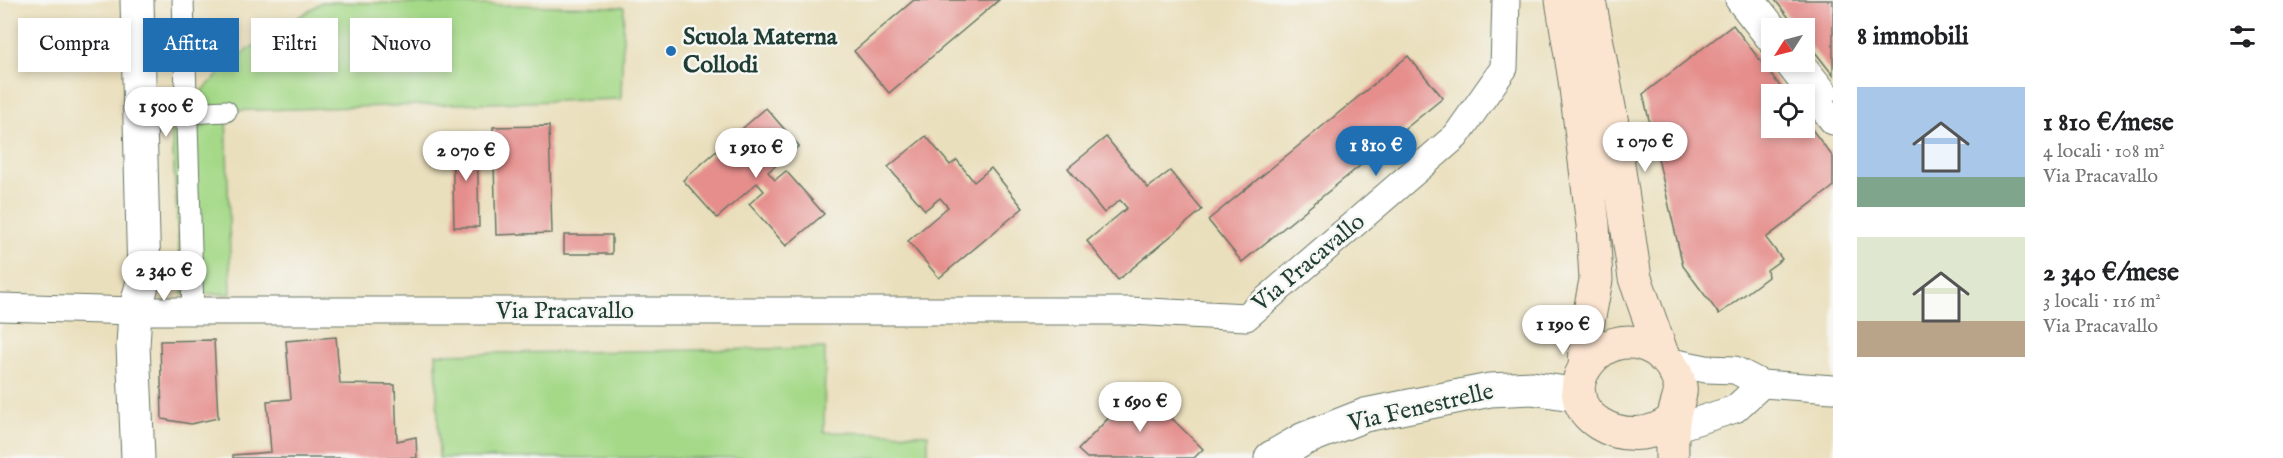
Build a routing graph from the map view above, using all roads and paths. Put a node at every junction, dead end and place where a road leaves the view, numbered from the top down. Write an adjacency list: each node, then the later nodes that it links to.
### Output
1 (137, 0): 17 (street)
2 (183, 0): 14 (street)
3 (1506, 0): 18 (street, Via Pracavallo)
4 (1562, 0): 20 (main road)
5 (1589, 0): 19 (main road)
6 (1739, 0): 9 (street)
7 (1760, 0): 8 (lane)
8 (1774, 18)
9 (1761, 28)
10 (1815, 71): 12 (lane)
11 (1795, 72): 15 (street)
12 (1833, 93)
13 (226, 111): 14 (street)
14 (188, 113): 18 (street)
15 (1833, 121)
16 (0, 308): 17 (street, Via Pracavallo)
17 (135, 311): 18 (street, Via Pracavallo); 25 (street)
18 (193, 311)
19 (1667, 359): 20 (main road); 21 (street); 23 (main road)
20 (1582, 382): 24 (main road); 26 (street, Via Fenestrelle)
21 (1762, 384): 22 (street); 23 (street)
22 (1833, 389)
23 (1670, 434): 24 (main road)
24 (1612, 448)
25 (138, 458)
26 (1271, 458)

